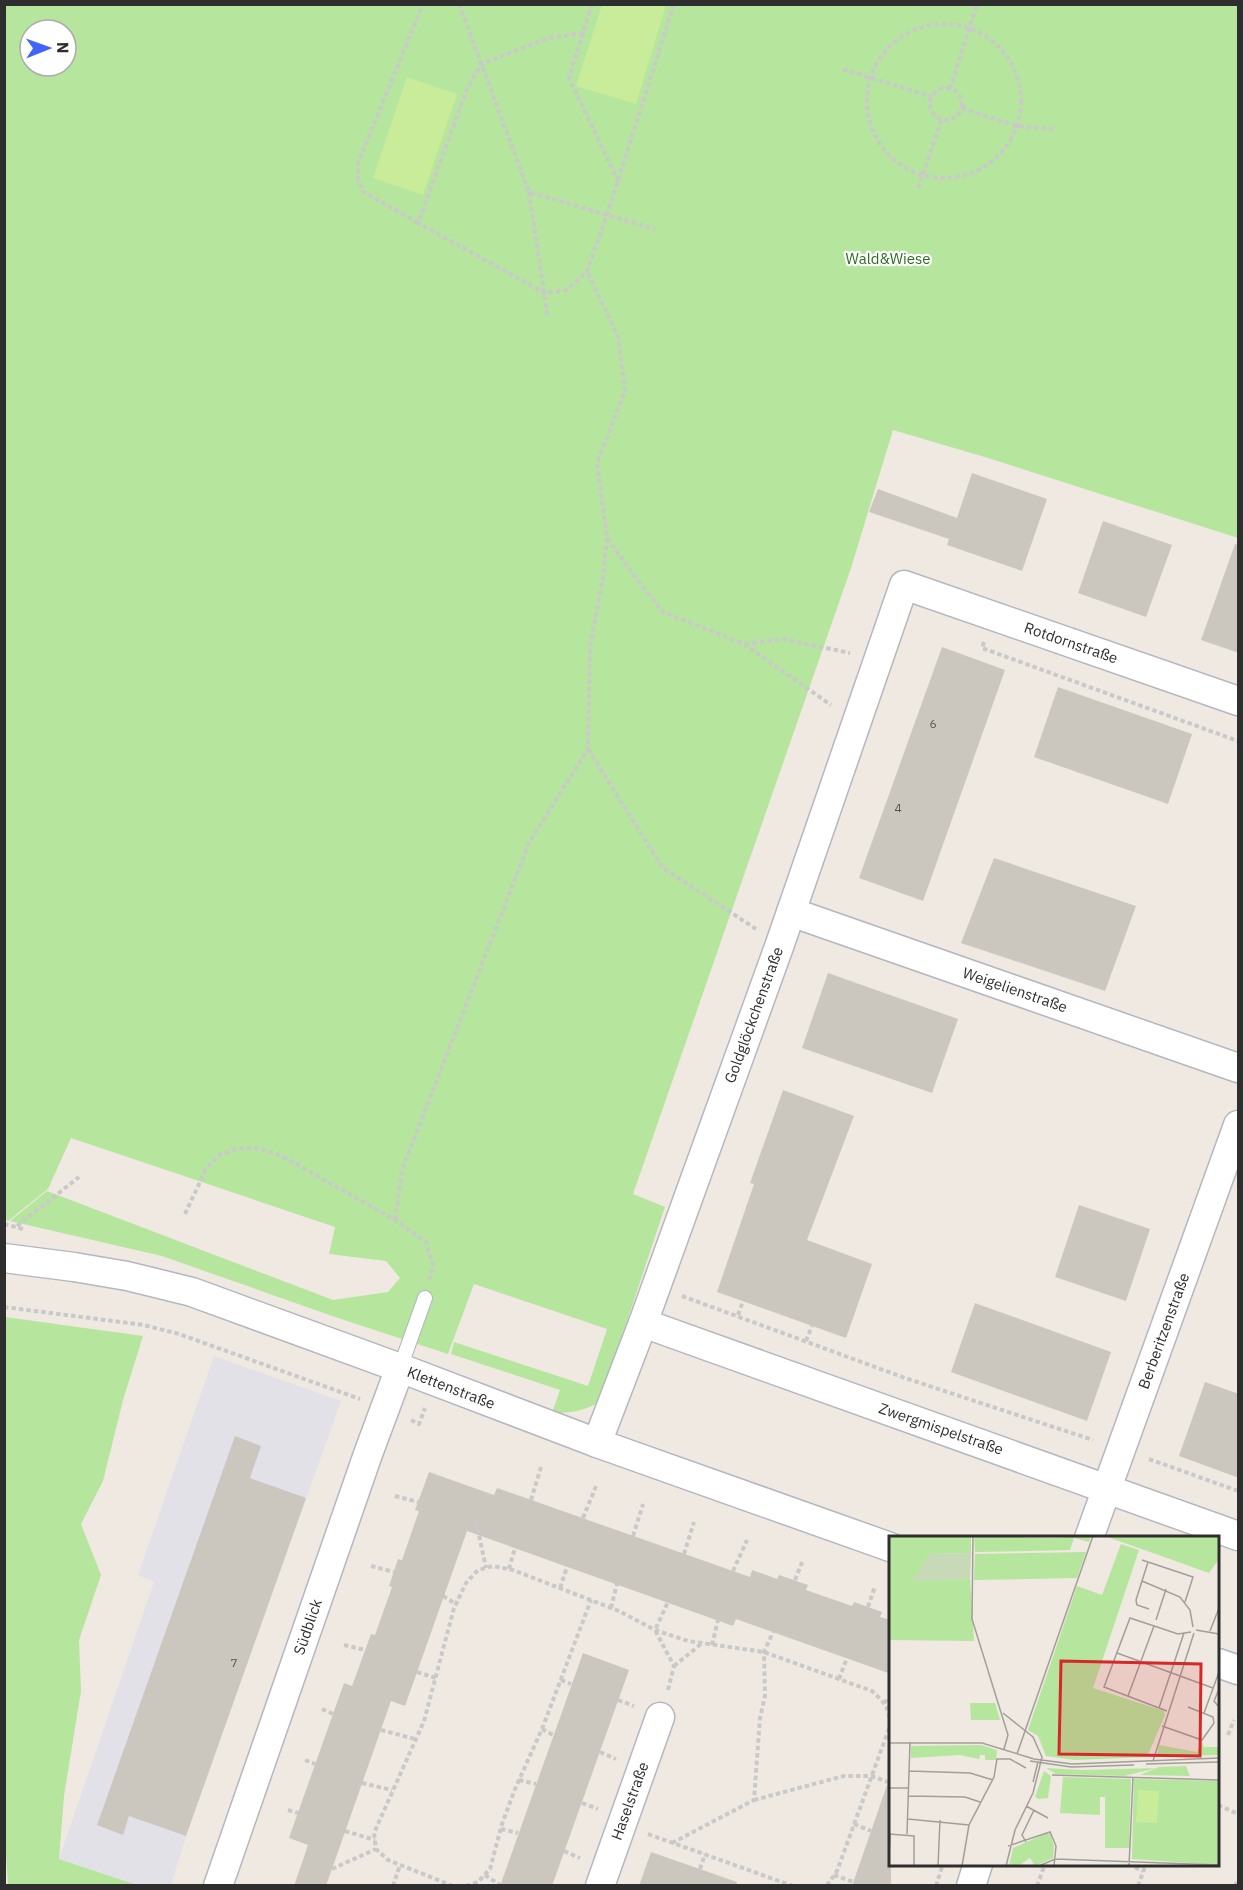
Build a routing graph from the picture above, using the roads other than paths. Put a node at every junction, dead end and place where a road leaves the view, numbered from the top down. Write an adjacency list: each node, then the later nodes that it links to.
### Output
1 (904, 585): 2 (street, Rotdornstraße); 3 (street, Goldglöckchenstraße)
2 (1239, 701)
3 (791, 912): 4 (street, Weigelienstraße); 8 (street, Goldglöckchenstraße)
4 (1239, 1068)
5 (1239, 1125): 11 (street, Berberitzenstraße)
6 (4, 1258): 9 (street, Klettenstraße)
7 (425, 1298): 9 (lane)
8 (643, 1323): 10 (street, Goldglöckchenstraße); 11 (street, Zwergmispelstraße)
9 (400, 1368): 10 (street, Klettenstraße); 19 (street, Südblick)
10 (597, 1443): 14 (street, Klettenstraße)
11 (1107, 1488): 12 (street, Berberitzenstraße); 13 (street, Zwergmispelstraße)
12 (1090, 1536)
13 (1239, 1536)
14 (889, 1546)
15 (1219, 1663): 16 (street)
16 (1239, 1670)
17 (660, 1717): 20 (street, Haselstraße)
18 (977, 1866): 21 (street)
19 (218, 1886)
20 (600, 1886)
21 (971, 1886)

